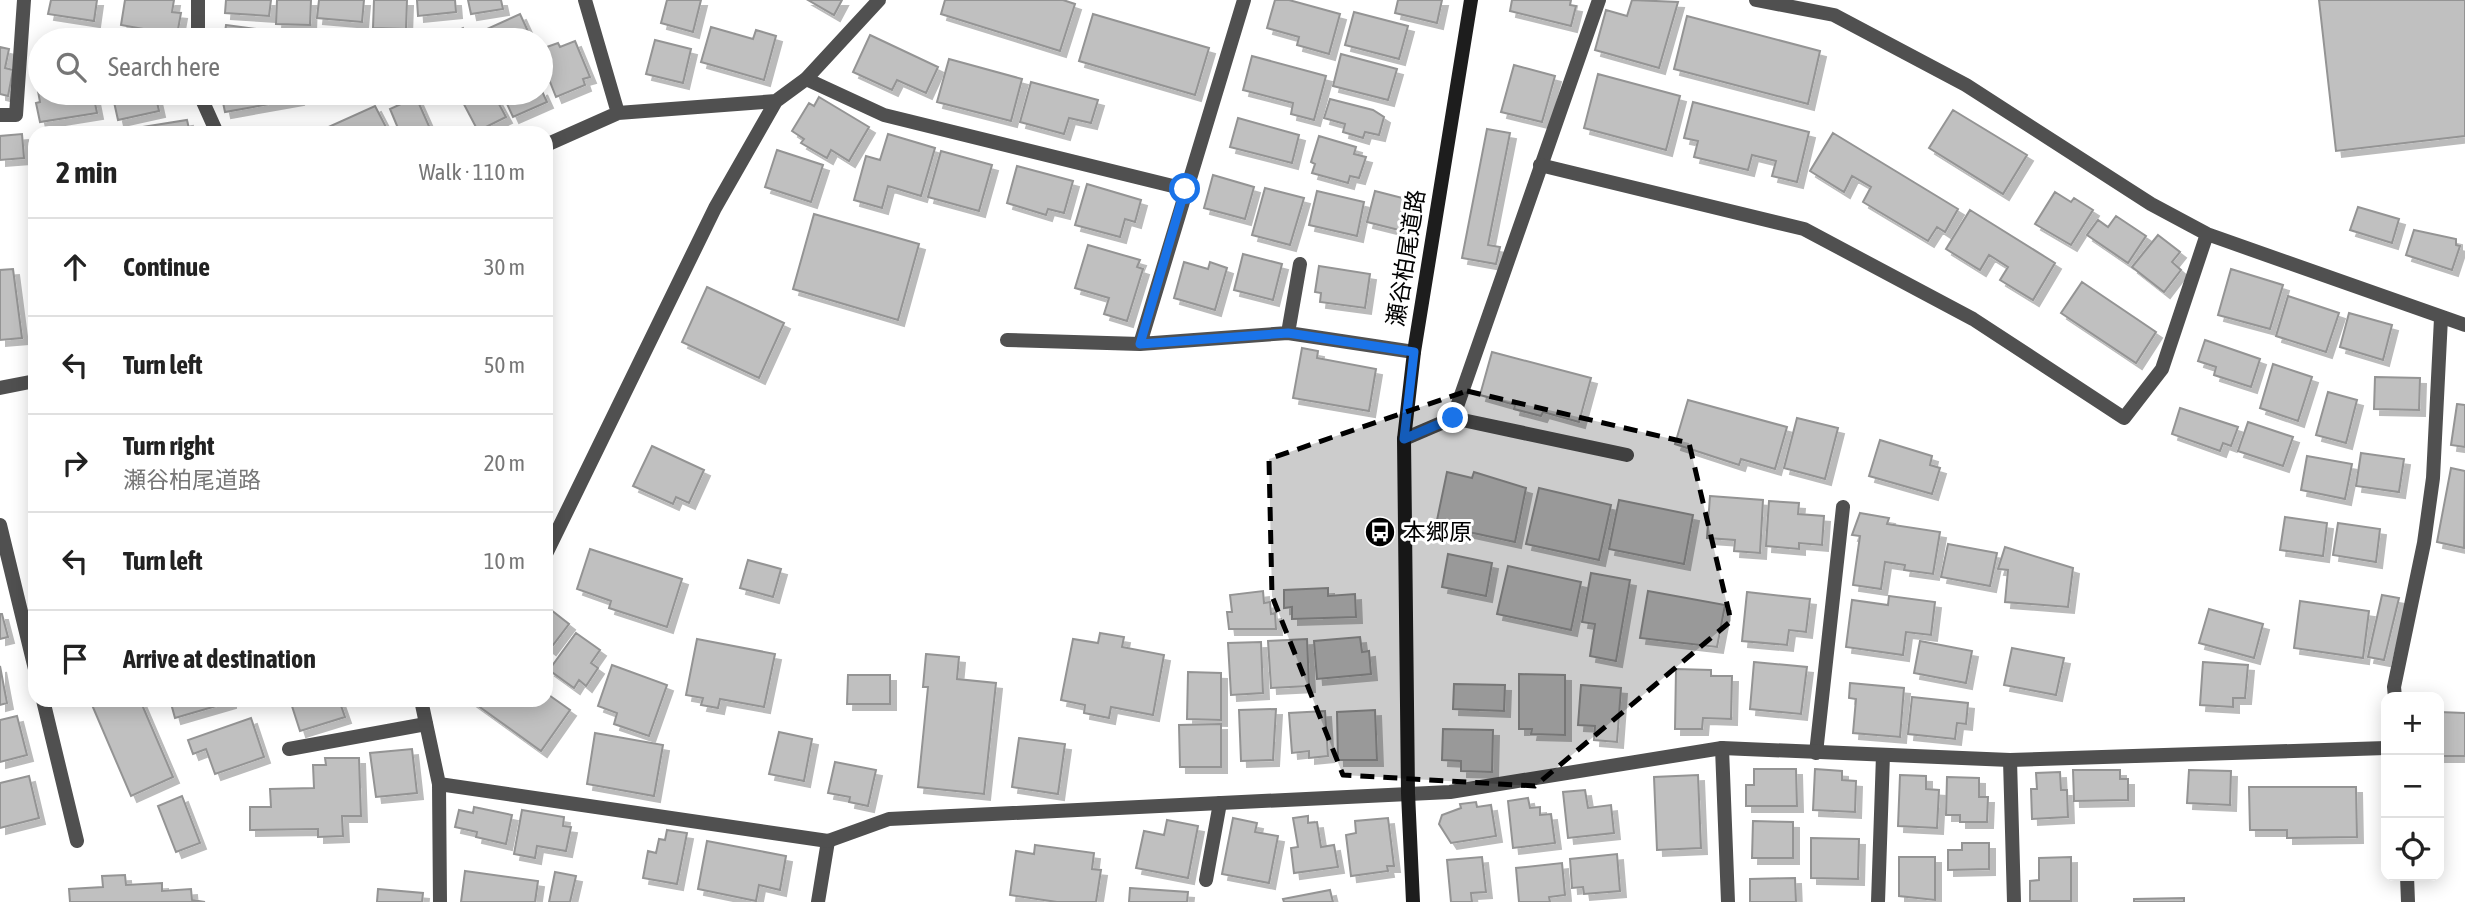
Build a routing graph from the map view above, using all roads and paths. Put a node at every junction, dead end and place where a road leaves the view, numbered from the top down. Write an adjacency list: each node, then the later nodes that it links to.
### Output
1 (24, 0): 14 (street)
2 (198, 0): 9 (street)
3 (585, 0): 13 (street)
4 (879, 0): 10 (street)
5 (1244, 0): 18 (street)
6 (1471, 0): 26 (main road, 瀬谷柏尾道路)
7 (1599, 0): 17 (street)
8 (1756, 0): 19 (street)
9 (198, 28)
10 (806, 79): 11 (street); 18 (street)
11 (776, 101): 13 (street); 34 (street)
12 (204, 105): 15 (street)
13 (618, 113): 16 (street)
14 (0, 115)
15 (214, 126)
16 (553, 142)
17 (1540, 166): 19 (street); 29 (street)
18 (1185, 189): 25 (street)
19 (2207, 234): 21 (street)
20 (1300, 264): 23 (street)
21 (2441, 318): 22 (street); 36 (street)
22 (2465, 325)
23 (1288, 333): 25 (street); 26 (street)
24 (1007, 340): 25 (street)
25 (1140, 344)
26 (1414, 352): 30 (main road, 瀬谷柏尾道路)
27 (28, 383): 28 (street)
28 (0, 388)
29 (1453, 418): 30 (street); 31 (street)
30 (1404, 439): 47 (main road, 瀬谷柏尾道路)
31 (1627, 455)
32 (1843, 507): 43 (street)
33 (0, 525): 35 (street)
34 (553, 540)
35 (28, 640)
36 (2394, 692)
37 (45, 707): 49 (street)
38 (422, 707): 39 (street)
39 (426, 724): 42 (street); 46 (street)
40 (1722, 748): 43 (street); 47 (street); 56 (street)
41 (2381, 748): 45 (street)
42 (289, 749)
43 (1816, 753): 44 (street)
44 (1883, 755): 45 (street); 57 (street)
45 (2010, 760): 58 (street)
46 (439, 784): 50 (street); 53 (street)
47 (1408, 793): 48 (street); 55 (main road, 瀬谷柏尾道路)
48 (1220, 803): 50 (street); 51 (street)
49 (77, 841)
50 (828, 841): 54 (street)
51 (1206, 880)
52 (2407, 881): 59 (street)
53 (440, 902)
54 (818, 902)
55 (1413, 902)
56 (1728, 902)
57 (1878, 902)
58 (2014, 902)
59 (2408, 902)

